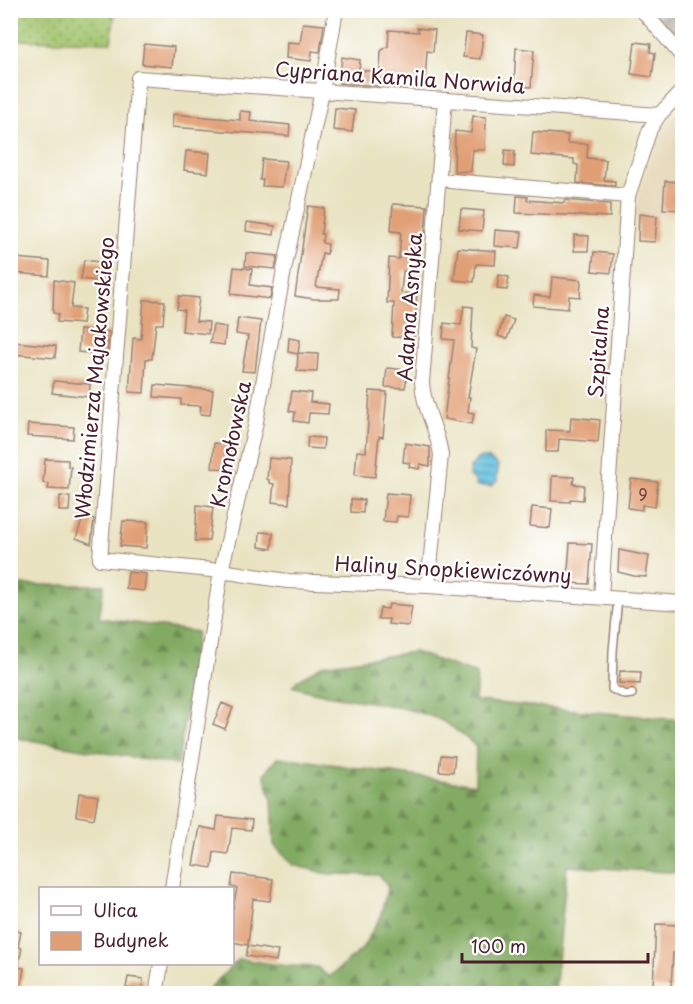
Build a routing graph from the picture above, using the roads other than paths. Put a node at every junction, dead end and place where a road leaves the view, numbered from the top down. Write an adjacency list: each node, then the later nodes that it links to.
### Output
1 (336, 10): 5 (street, Kromołowska)
2 (642, 10): 3 (street)
3 (682, 56)
4 (138, 78): 5 (street, Cypriana Kamila Norwida); 11 (street, Włodzimierza Majakowskiego)
5 (322, 91): 7 (street, Cypriana Kamila Norwida); 11 (street, Kromołowska)
6 (682, 91): 8 (street, Szpitalna)
7 (445, 100): 8 (street, Cypriana Kamila Norwida); 12 (street, Adama Asnyka)
8 (659, 115): 10 (street, Szpitalna)
9 (450, 182): 10 (street)
10 (628, 196): 13 (street, Szpitalna)
11 (221, 571): 12 (street, Haliny Snopkiewiczówny); 17 (street, Kromołowska)
12 (428, 586): 13 (street, Haliny Snopkiewiczówny)
13 (601, 597): 14 (street, Haliny Snopkiewiczówny)
14 (618, 598): 15 (street, Haliny Snopkiewiczówny); 16 (lane)
15 (682, 603)
16 (632, 694)
17 (172, 887)
18 (161, 965): 19 (street)
19 (156, 993)

